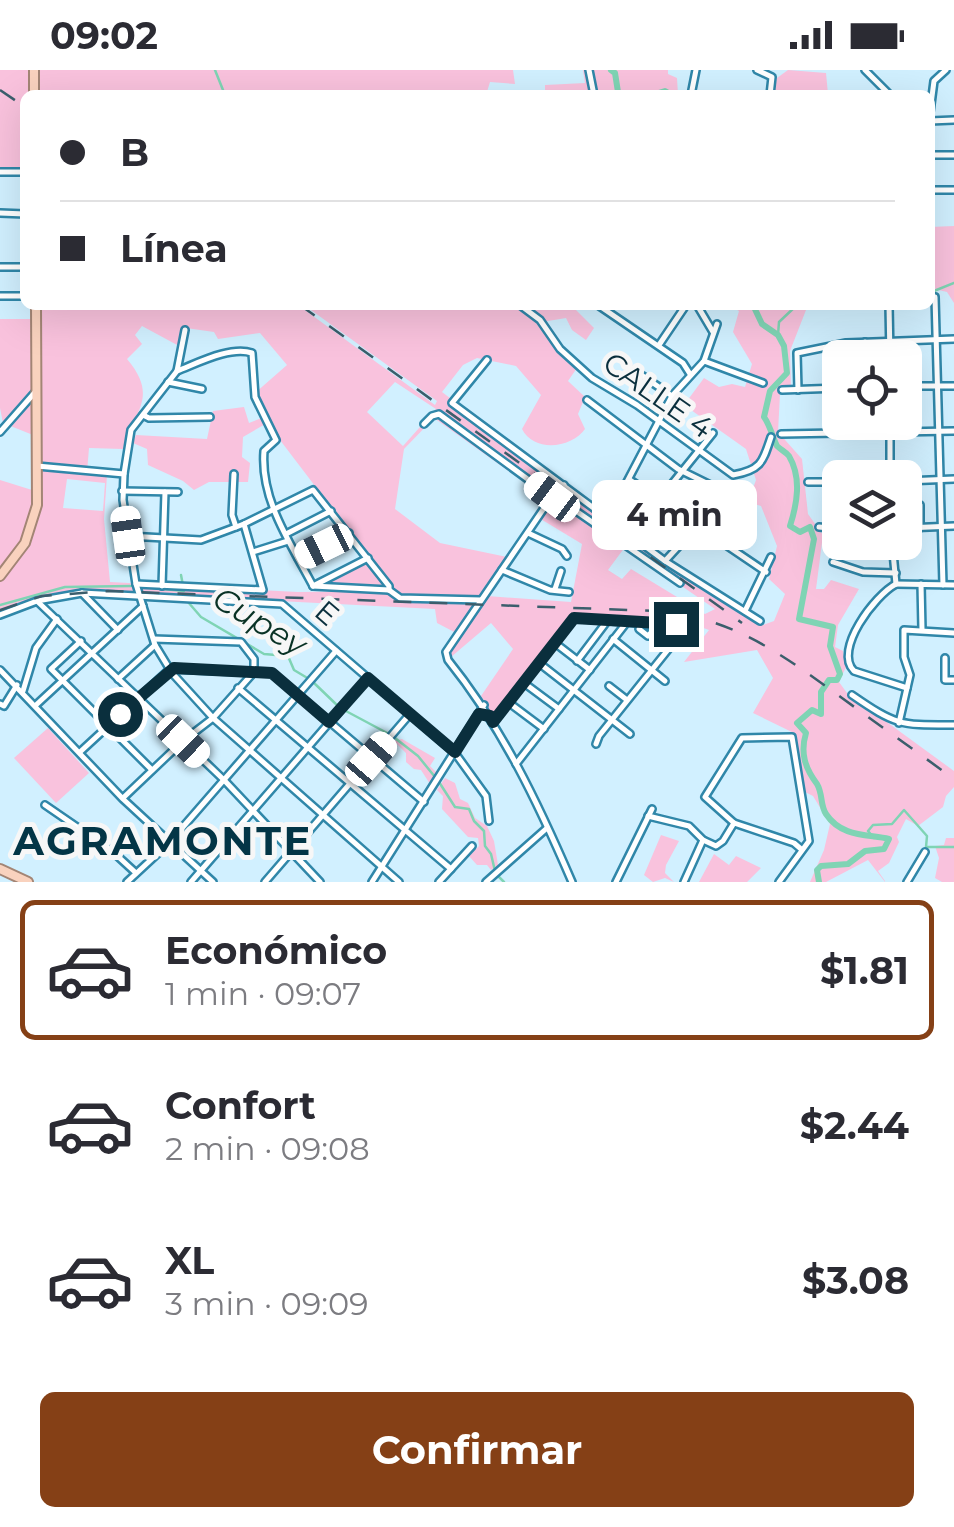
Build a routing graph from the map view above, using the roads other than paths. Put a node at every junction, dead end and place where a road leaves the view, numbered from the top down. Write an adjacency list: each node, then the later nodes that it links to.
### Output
1 (756, 70): 4 (street)
2 (946, 70): 6 (street)
3 (867, 71): 5 (street)
4 (771, 90)
5 (885, 90)
6 (933, 90)
7 (36, 310): 35 (main road)
8 (527, 310): 43 (street, CALLE 4)
9 (606, 310): 21 (street)
10 (683, 310): 21 (street)
11 (700, 310): 16 (street)
12 (889, 310): 17 (street)
13 (934, 310): 19 (street)
14 (718, 324): 16 (street)
15 (185, 330): 26 (street)
16 (714, 332): 24 (street)
17 (890, 340)
18 (922, 340): 19 (street)
19 (936, 340): 20 (street); 31 (street)
20 (954, 340)
21 (659, 345): 27 (street)
22 (822, 350): 37 (street)
23 (487, 360): 65 (street)
24 (704, 361): 27 (street); 29 (street)
25 (634, 370): 38 (street)
26 (177, 371): 28 (street); 73 (street)
27 (691, 375): 38 (street)
28 (168, 382): 33 (street); 41 (street)
29 (763, 384)
30 (922, 386): 31 (street)
31 (936, 386): 32 (street); 48 (street)
32 (954, 386)
33 (202, 389)
34 (822, 389): 37 (street)
35 (38, 390): 45 (street); 55 (main road)
36 (782, 390): 37 (street)
37 (798, 390)
38 (672, 396): 43 (street)
39 (587, 400): 53 (street)
40 (0, 414): 45 (street)
41 (143, 415): 42 (street); 57 (street)
42 (210, 417)
43 (659, 421): 53 (street); 54 (street, CALLE 4)
44 (424, 424): 70 (street)
45 (1, 430)
46 (954, 431): 48 (street)
47 (922, 432): 48 (street)
48 (940, 432): 60 (street)
49 (713, 433): 54 (street)
50 (822, 433): 51 (street)
51 (781, 434)
52 (771, 437): 54 (street, CALLE 4)
53 (647, 448): 56 (street); 61 (street)
54 (697, 452): 56 (street)
55 (38, 466): 57 (street); 101 (main road)
56 (683, 470): 69 (street); 71 (street)
57 (124, 474): 66 (street)
58 (234, 474): 82 (street)
59 (954, 478): 60 (street)
60 (940, 479): 62 (street); 81 (street)
61 (630, 480): 71 (street); 75 (street)
62 (922, 480)
63 (808, 482): 64 (street)
64 (822, 482)
65 (564, 486): 70 (street); 75 (street)
66 (122, 491): 67 (street); 86 (street)
67 (165, 492): 68 (street); 88 (street)
68 (178, 492)
69 (726, 494): 72 (street); 77 (street)
70 (553, 496): 85 (street); 102 (street)
71 (659, 500): 77 (street)
72 (751, 505)
73 (273, 509): 74 (street); 76 (street); 87 (street)
74 (331, 511): 84 (street); 87 (street)
75 (608, 518): 95 (street)
76 (244, 524): 82 (street); 89 (street)
77 (697, 526): 95 (street); 99 (street)
78 (954, 526): 81 (street)
79 (819, 527): 80 (street)
80 (822, 527)
81 (942, 527): 83 (street); 106 (street)
82 (236, 528): 88 (street)
83 (922, 528)
84 (350, 533): 91 (street); 92 (street)
85 (528, 533): 90 (street); 97 (street)
86 (128, 536): 88 (street); 103 (street)
87 (287, 537): 89 (street); 91 (street)
88 (164, 538): 108 (street)
89 (252, 552): 108 (street)
90 (567, 556)
91 (298, 558): 109 (street)
92 (368, 558): 109 (street); 111 (street)
93 (771, 558): 99 (street)
94 (894, 560): 100 (street)
95 (665, 562): 118 (street)
96 (833, 562): 100 (street)
97 (502, 570): 110 (street); 116 (street)
98 (560, 571): 110 (street)
99 (766, 572): 118 (street)
100 (896, 573): 104 (street)
101 (0, 576)
102 (680, 583)
103 (136, 584): 108 (street); 114 (street)
104 (896, 584): 105 (street); 154 (street)
105 (921, 584): 106 (street); 129 (street)
106 (942, 585): 107 (street)
107 (954, 585)
108 (162, 586)
109 (313, 586): 111 (street)
110 (555, 588): 112 (street)
111 (389, 590): 116 (street)
112 (568, 592)
113 (82, 593): 114 (street, E); 115 (street, E); 128 (street)
114 (139, 594): 117 (street); 135 (street, E)
115 (37, 600): 119 (street, E); 120 (street)
116 (481, 600): 163 (street)
117 (143, 606): 128 (street); 133 (street)
118 (746, 611): 123 (street)
119 (0, 615)
120 (58, 619): 132 (street); 152 (street)
121 (608, 620): 122 (street); 134 (street); 138 (street)
122 (627, 622): 124 (street); 131 (street)
123 (760, 622)
124 (660, 623): 125 (street); 127 (street)
125 (687, 626): 126 (street); 143 (street)
126 (699, 628)
127 (640, 629)
128 (118, 630): 136 (street)
129 (922, 630): 130 (street); 154 (street)
130 (954, 634)
131 (613, 639): 142 (street); 143 (street)
132 (81, 642): 136 (street); 147 (street)
133 (154, 642): 140 (street); 144 (street); 146 (street)
134 (554, 644): 138 (street); 139 (street)
135 (336, 650): 145 (street, E); 157 (street)
136 (93, 652): 146 (street); 147 (street)
137 (945, 658): 149 (street)
138 (578, 660): 142 (street)
139 (539, 663): 150 (street); 155 (street)
140 (170, 669): 144 (street); 158 (street); 167 (street)
141 (0, 670): 152 (street)
142 (590, 670): 155 (street)
143 (652, 670): 148 (street); 159 (street)
144 (254, 672): 153 (street); 157 (street)
145 (368, 678): 165 (street, E); 171 (street)
146 (118, 679): 158 (street)
147 (63, 680): 162 (street); 174 (street)
148 (665, 680)
149 (954, 680)
150 (524, 682): 160 (street); 164 (street)
151 (610, 686): 159 (street)
152 (20, 688): 161 (street); 162 (street)
153 (238, 688): 167 (street); 170 (street)
154 (907, 688): 172 (street)
155 (574, 690): 164 (street); 169 (street)
156 (852, 695): 172 (street)
157 (298, 696): 170 (street); 171 (street)
158 (138, 699): 174 (street); 177 (street)
159 (627, 701): 169 (street)
160 (508, 702): 168 (street); 175 (street)
161 (0, 704)
162 (36, 705): 180 (street)
163 (484, 706): 166 (street); 168 (street)
164 (560, 710): 175 (street)
165 (410, 714): 182 (street, E); 183 (street)
166 (479, 714): 168 (street); 182 (street)
167 (213, 718): 177 (street); 181 (street)
168 (491, 719): 184 (street)
169 (613, 720): 176 (street); 178 (street)
170 (276, 721): 179 (street); 181 (street)
171 (329, 722): 179 (street); 183 (street)
172 (899, 723): 173 (street)
173 (954, 725)
174 (108, 726): 180 (street); 185 (street)
175 (544, 729): 184 (street)
176 (630, 734)
177 (183, 741): 185 (street); 186 (street)
178 (596, 744)
179 (306, 748): 187 (street); 188 (street)
180 (80, 752): 189 (street)
181 (249, 752): 186 (street); 187 (street)
182 (455, 752): 190 (street); 194 (street, E)
183 (371, 759): 188 (street); 190 (street)
184 (516, 764): 196 (street)
185 (152, 770): 189 (street)
186 (224, 780): 192 (street); 199 (street)
187 (280, 780): 192 (street); 193 (street)
188 (349, 785): 193 (street); 197 (street)
189 (122, 798): 199 (street)
190 (424, 802): 197 (street)
191 (44, 805): 208 (street)
192 (254, 810): 202 (street); 207 (street)
193 (324, 816): 202 (street); 204 (street)
194 (489, 821)
195 (734, 823): 198 (street); 201 (street); 201 (street)
196 (548, 828): 218 (street); 219 (street)
197 (405, 831): 204 (street); 206 (street)
198 (703, 840): 220 (street); 221 (street)
199 (168, 843): 207 (street); 208 (street)
200 (472, 846): 206 (street)
201 (801, 849): 222 (street)
202 (292, 850): 213 (street); 214 (street)
203 (925, 852): 223 (street)
204 (382, 866): 215 (street); 216 (street)
205 (0, 868): 209 (main road)
206 (451, 869): 217 (street)
207 (200, 871): 211 (street); 212 (street)
208 (132, 877): 210 (street)
209 (28, 882)
210 (140, 882)
211 (192, 882)
212 (213, 882)
213 (265, 882)
214 (320, 882)
215 (372, 882)
216 (398, 882)
217 (439, 882)
218 (486, 882)
219 (572, 882)
220 (616, 882)
221 (684, 882)
222 (779, 882)
223 (907, 882)

